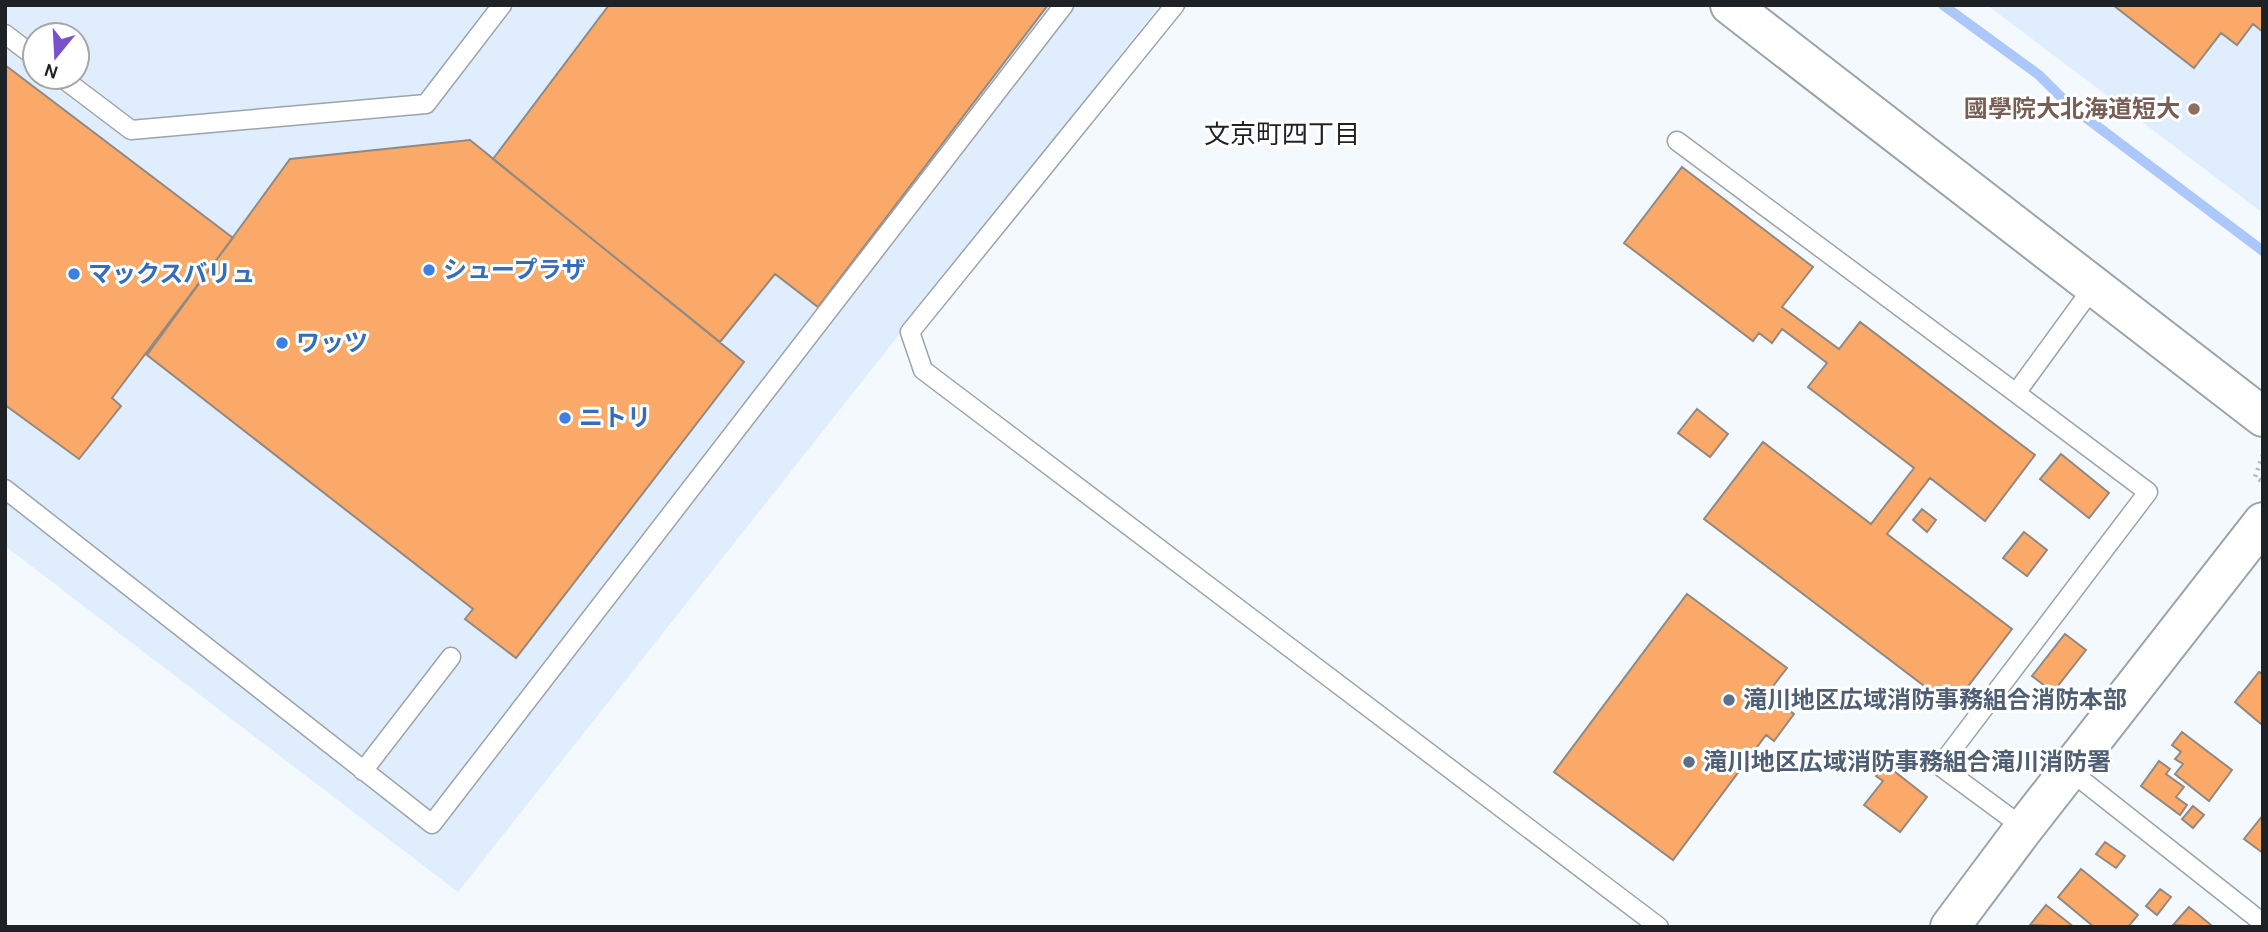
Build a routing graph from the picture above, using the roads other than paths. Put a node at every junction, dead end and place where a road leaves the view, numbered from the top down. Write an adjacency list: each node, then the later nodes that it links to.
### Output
1 (502, 5): 7 (lane)
2 (1064, 5): 16 (lane)
3 (1175, 5): 19 (lane)
4 (1730, 5): 9 (street)
5 (5, 34): 6 (lane)
6 (21, 46)
7 (79, 91)
8 (1677, 141): 10 (lane)
9 (2094, 286): 10 (lane); 11 (street)
10 (2016, 393): 17 (lane)
11 (2263, 417)
12 (5, 489): 16 (lane)
13 (2263, 522): 15 (street)
14 (451, 657): 16 (lane)
15 (2069, 770): 17 (street); 18 (lane)
16 (363, 771)
17 (2024, 828): 20 (street)
18 (2263, 923)
19 (1659, 927)
20 (1950, 927)

